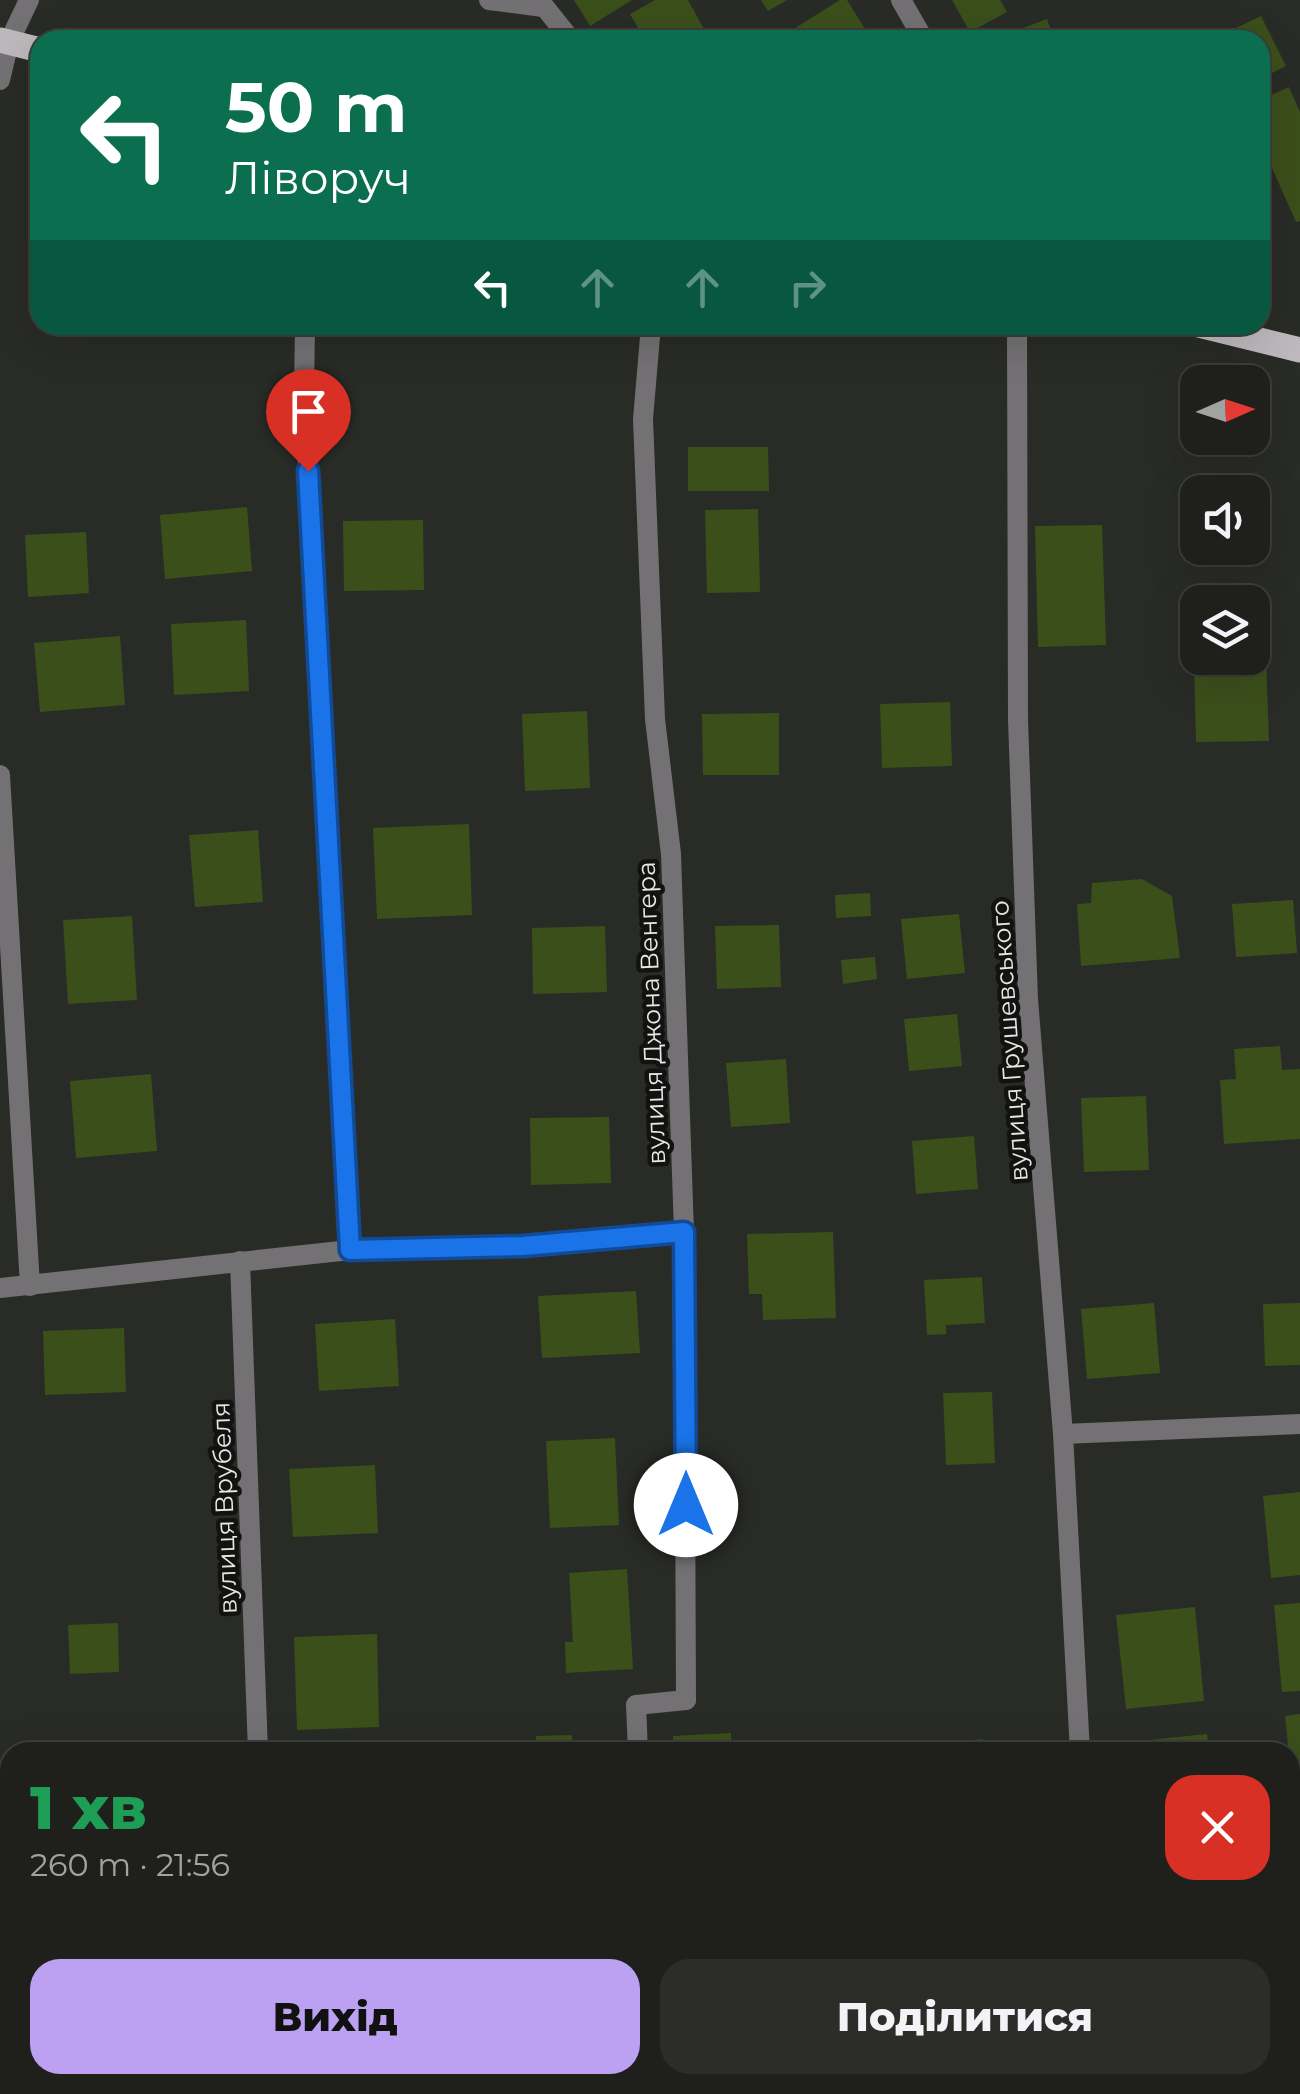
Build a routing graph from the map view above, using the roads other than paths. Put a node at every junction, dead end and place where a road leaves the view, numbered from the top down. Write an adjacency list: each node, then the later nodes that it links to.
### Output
1 (29, 0): 7 (street)
2 (489, 0): 4 (street)
3 (901, 0): 6 (street)
4 (541, 4): 5 (street)
5 (563, 30)
6 (918, 30)
7 (5, 41): 8 (main road); 9 (street)
8 (30, 47)
9 (0, 80)
10 (304, 335): 17 (street)
11 (650, 335): 16 (street, вулиця Джона Венгера)
12 (1017, 335): 22 (street, вулиця Грушевського)
13 (1239, 335): 14 (main road)
14 (1300, 350)
15 (0, 775): 19 (street)
16 (684, 1232): 17 (street); 24 (street, вулиця Джона Венгера)
17 (350, 1250): 18 (street)
18 (240, 1261): 19 (street); 23 (street, вулиця Врубеля)
19 (30, 1286): 20 (street)
20 (0, 1288)
21 (1300, 1424): 22 (street)
22 (1063, 1434): 25 (street, вулиця Грушевського)
23 (258, 1742)
24 (638, 1742)
25 (1079, 1742)

